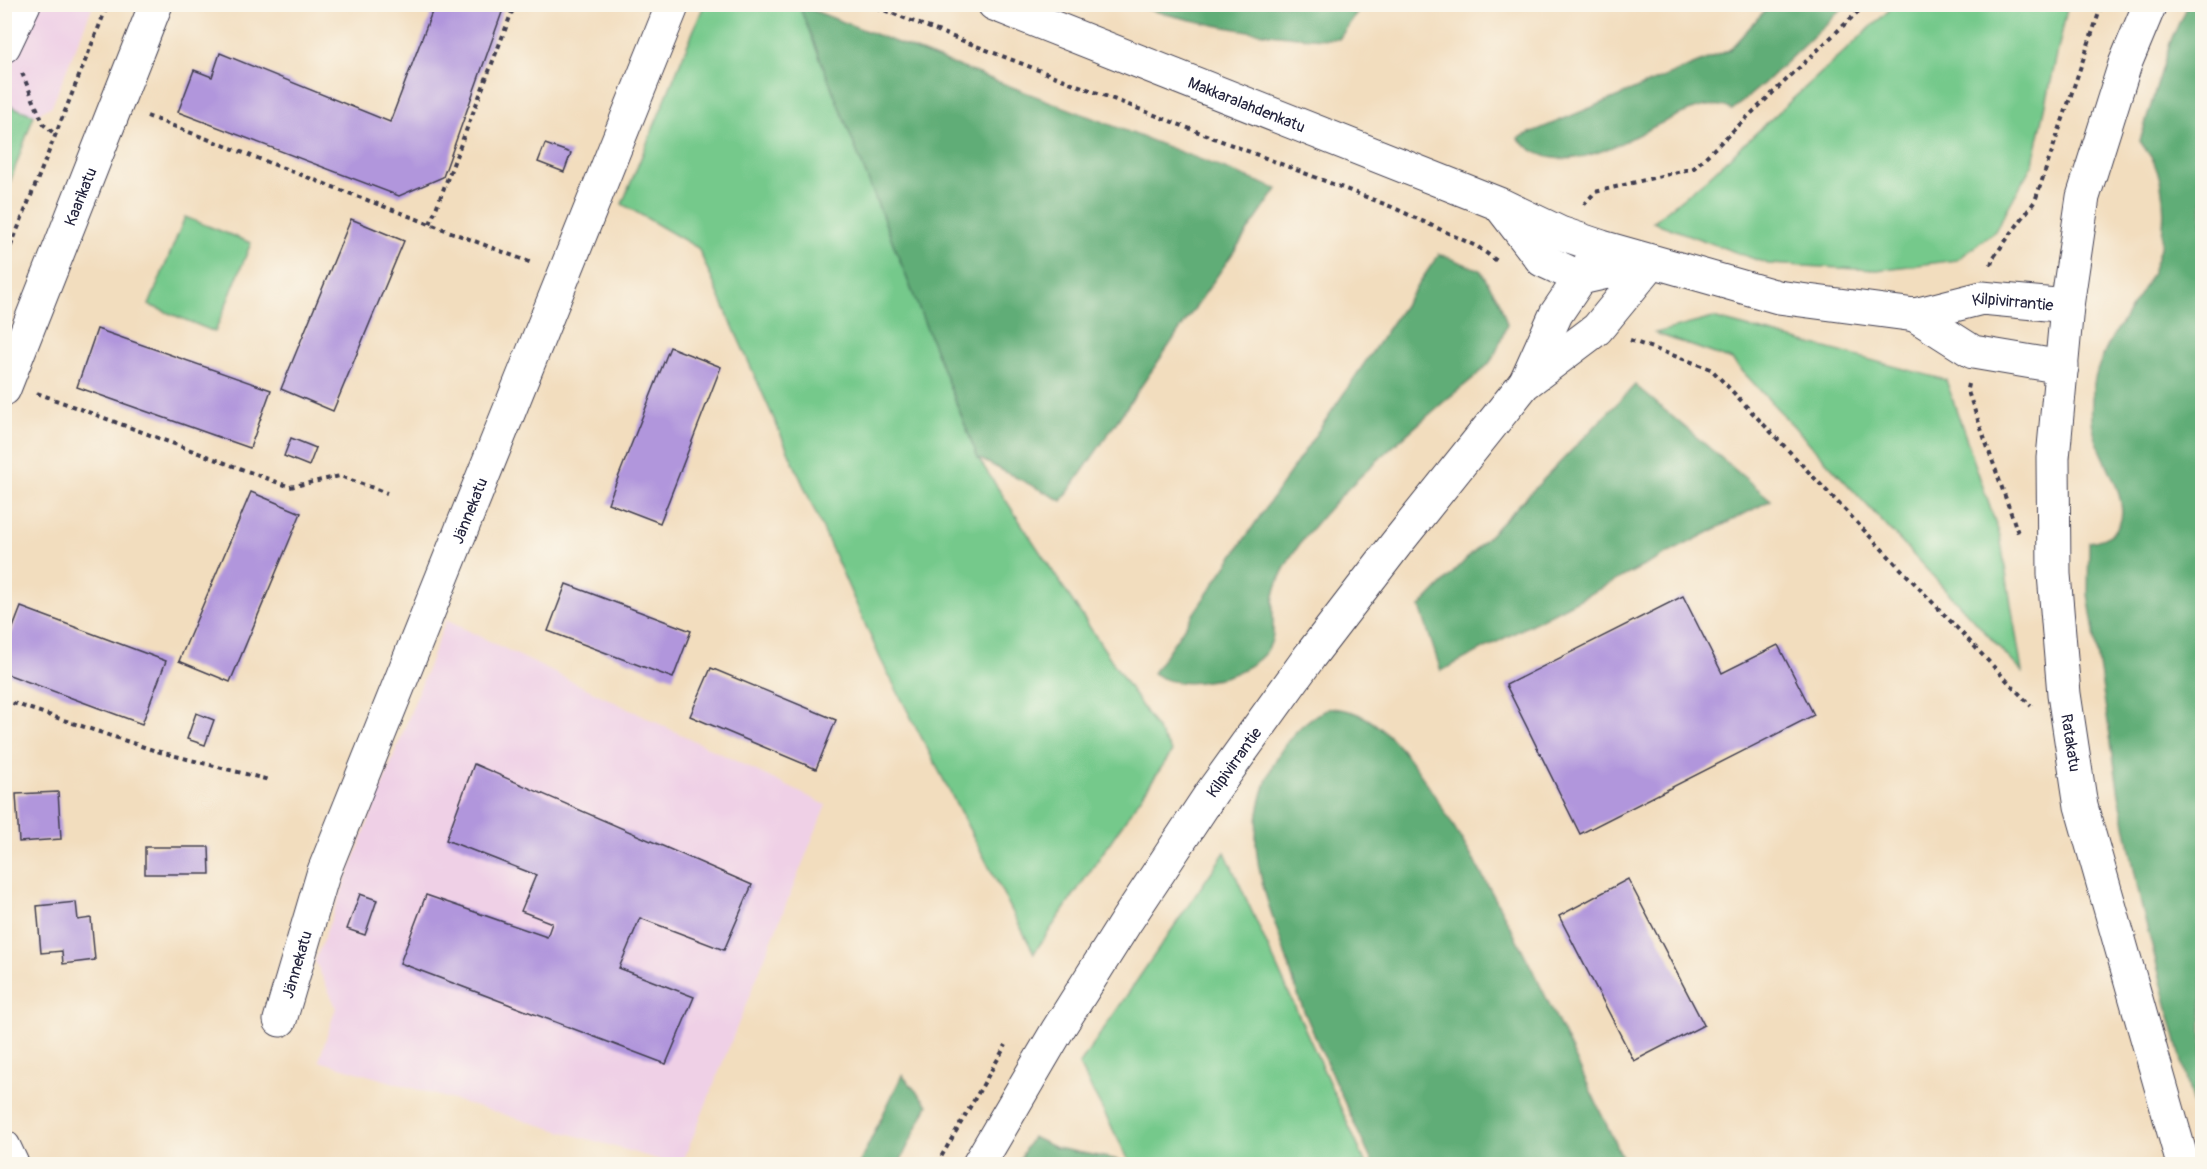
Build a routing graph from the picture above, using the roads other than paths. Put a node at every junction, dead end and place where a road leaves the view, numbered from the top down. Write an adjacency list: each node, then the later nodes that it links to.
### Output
1 (24, 4): 6 (street)
2 (156, 4): 15 (street, Kaarikatu)
3 (673, 4): 16 (street, Jännekatu)
4 (994, 4): 7 (street, Makkaralahdenkatu)
5 (2150, 4): 11 (street, Kilpivirrantie)
6 (5, 47)
7 (1499, 204): 8 (street, Makkaralahdenkatu); 10 (street)
8 (1602, 248): 9 (street, Kilpivirrantie); 10 (street, Kilpivirrantie)
9 (1652, 262): 10 (street); 12 (street, Kilpivirrantie); 14 (street, Kilpivirrantie)
10 (1581, 278): 14 (street, Kilpivirrantie)
11 (2067, 306): 12 (street, Kilpivirrantie); 13 (street, Ratakatu)
12 (1915, 315): 13 (street)
13 (2062, 367): 20 (street, Ratakatu)
14 (1524, 384): 19 (street, Kilpivirrantie)
15 (6, 386)
16 (280, 1020)
17 (4, 1147): 18 (street)
18 (12, 1164)
19 (979, 1164)
20 (2183, 1164)

